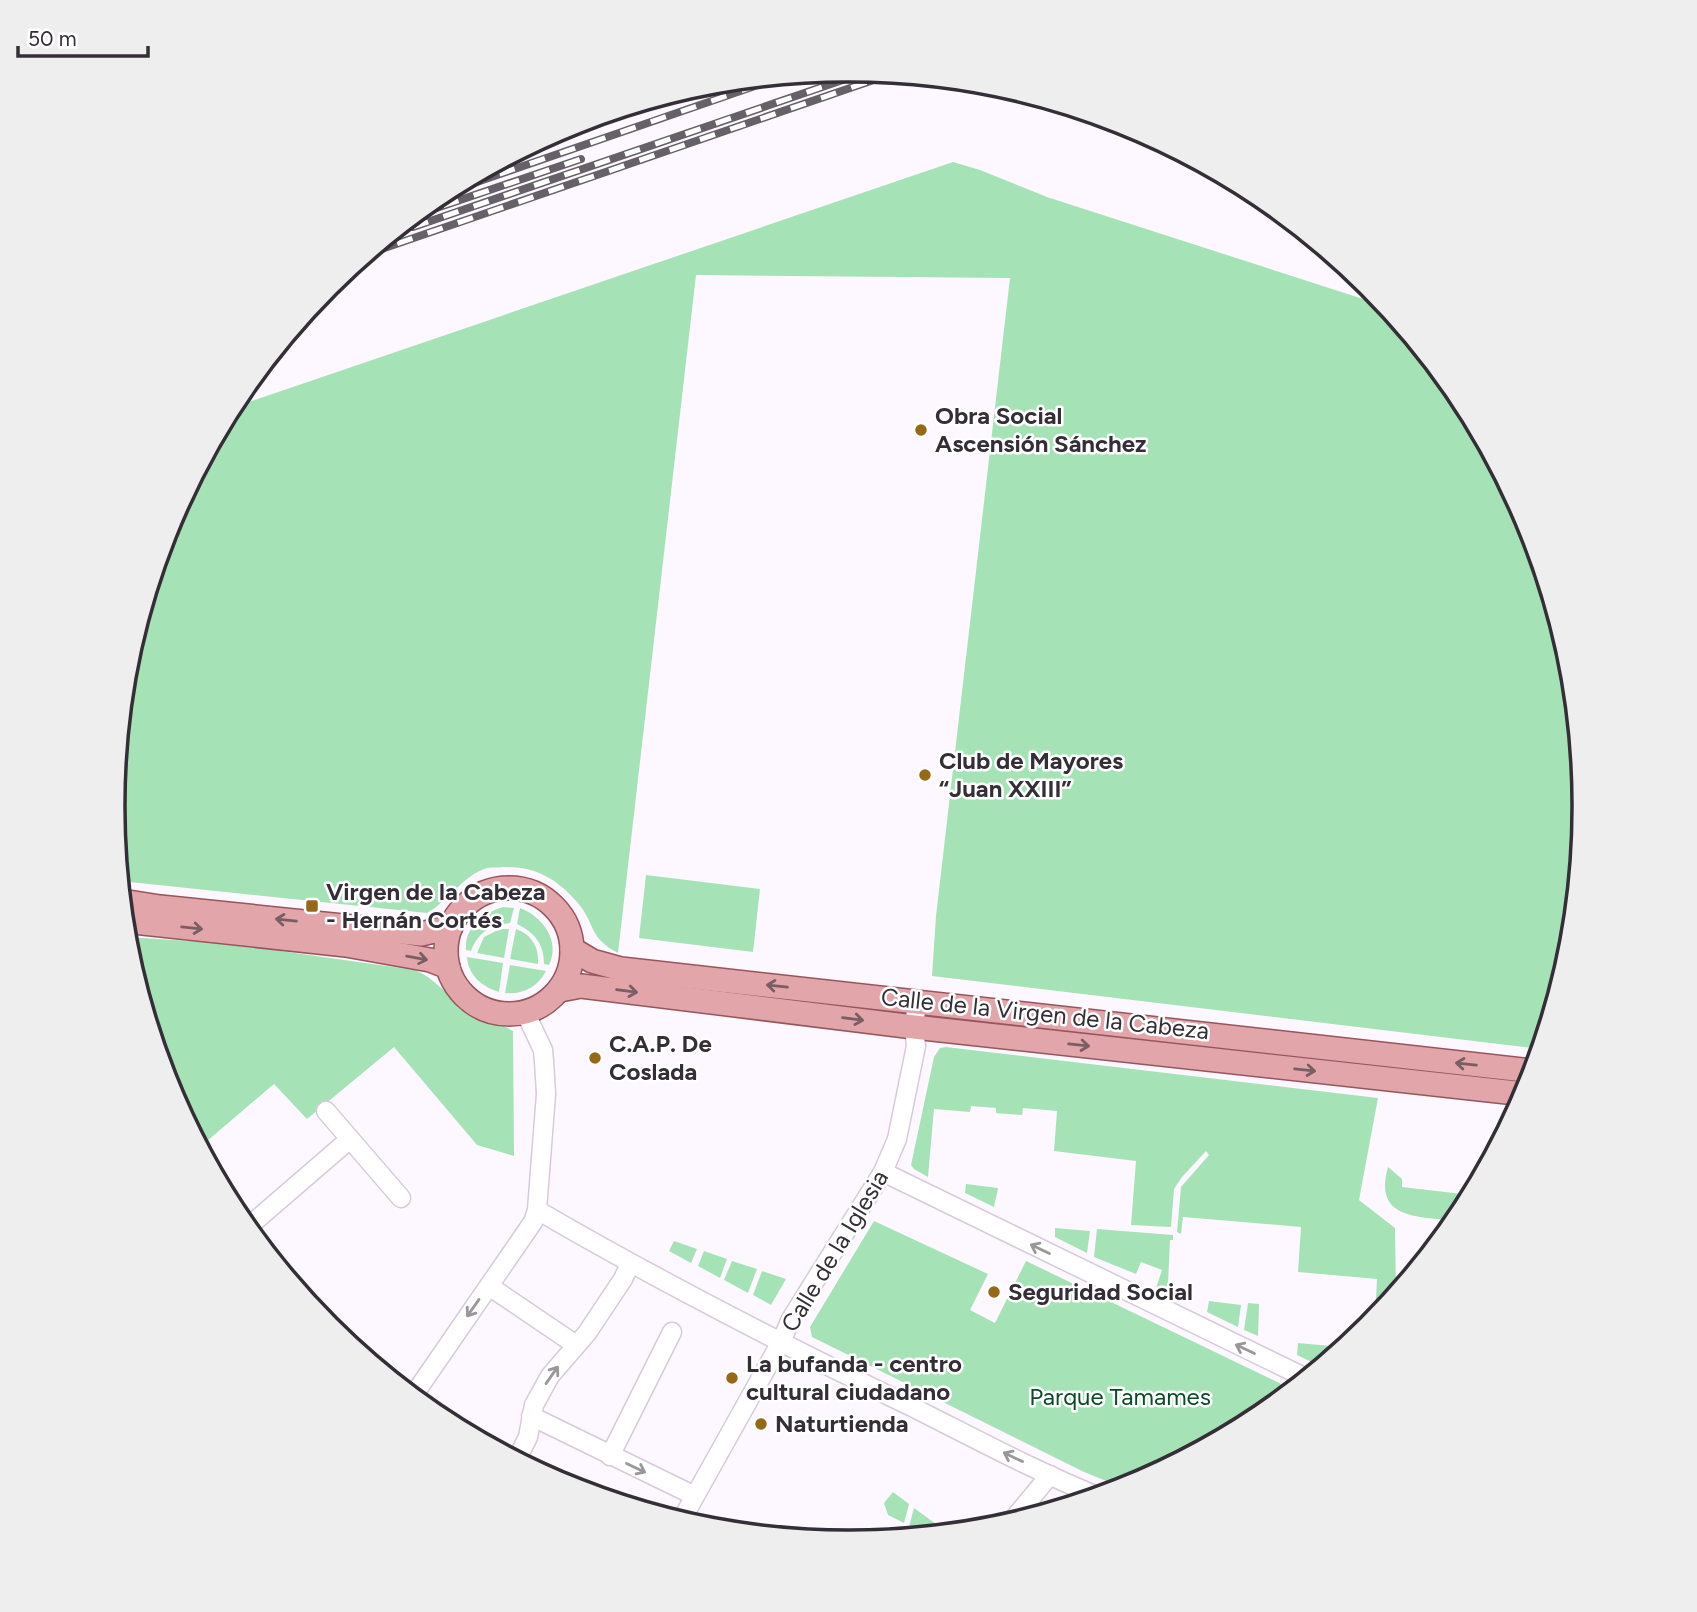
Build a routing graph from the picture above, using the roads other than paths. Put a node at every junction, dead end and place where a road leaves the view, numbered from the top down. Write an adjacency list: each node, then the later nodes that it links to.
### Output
1 (131, 902): 3 (main road, one-way to 1)
2 (135, 922): 5 (main road, one-way to 5)
3 (451, 927): 4 (main road); 5 (main road)
4 (572, 949): 6 (main road); 7 (main road, Calle de la Virgen de la Cabeza, one-way to 4)
5 (448, 967): 8 (main road)
6 (560, 990): 8 (main road); 9 (main road, Calle de la Virgen de la Cabeza, one-way to 9)
7 (917, 1002): 9 (street, Calle de la Iglesia); 10 (main road, Calle de la Virgen de la Cabeza, one-way to 7)
8 (526, 1012): 16 (street)
9 (914, 1027): 11 (main road, Calle de la Virgen de la Cabeza, one-way to 11); 14 (street, Calle de la Iglesia)
10 (1522, 1070)
11 (1513, 1093)
12 (326, 1111): 13 (street)
13 (350, 1139): 15 (street); 17 (street)
14 (883, 1172): 21 (street, Calle de la Iglesia); 23 (street, one-way to 14)
15 (401, 1198)
16 (537, 1210): 18 (street); 19 (street)
17 (256, 1221)
18 (630, 1264): 21 (street); 22 (street)
19 (489, 1286): 22 (street); 24 (street, one-way to 24)
20 (672, 1332): 27 (street)
21 (781, 1342): 28 (street, one-way to 21); 30 (street, Calle de la Iglesia)
22 (576, 1345): 25 (street, one-way to 22)
23 (1297, 1374)
24 (419, 1388)
25 (531, 1416): 26 (street); 27 (street)
26 (521, 1451)
27 (610, 1456): 30 (street, one-way to 30)
28 (1050, 1475): 29 (street); 31 (street)
29 (1084, 1490)
30 (693, 1495): 32 (street, Calle de la Iglesia)
31 (1022, 1508)
32 (686, 1511)

